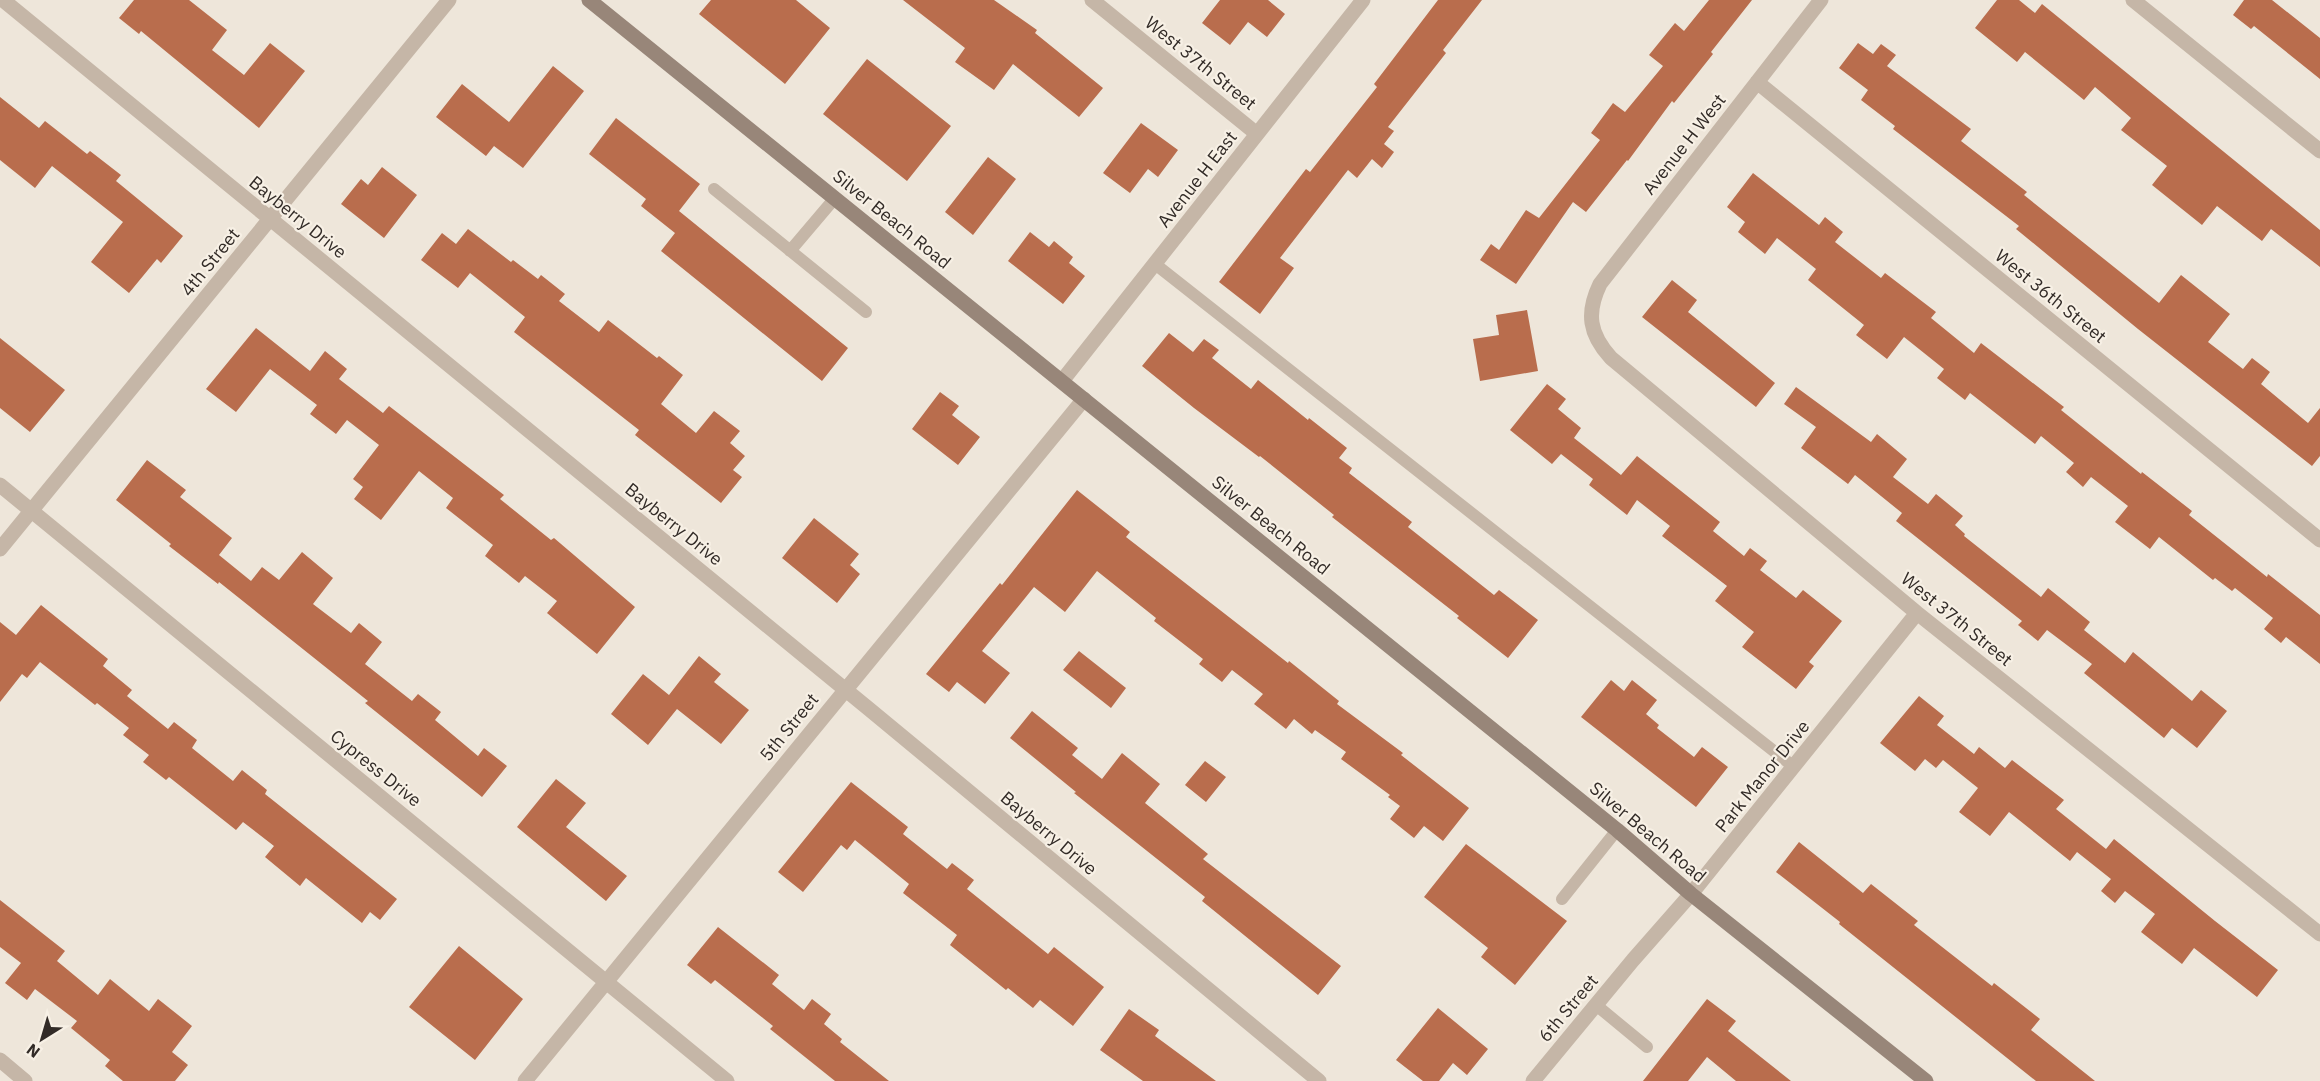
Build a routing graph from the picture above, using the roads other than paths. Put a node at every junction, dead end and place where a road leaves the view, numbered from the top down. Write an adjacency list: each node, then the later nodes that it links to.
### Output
1 (3, 0): 13 (street, Bayberry Drive)
2 (449, 0): 13 (street, 4th Street)
3 (589, 0): 12 (street, Silver Beach Road)
4 (1092, 0): 9 (street, West 37th Street)
5 (1363, 0): 9 (street, Avenue H East)
6 (1821, 0): 8 (street, Avenue H West)
7 (2133, 0): 10 (street)
8 (1757, 82): 17 (street, Avenue H West); 22 (street, West 36th Street)
9 (1257, 134): 15 (street, Avenue H East)
10 (2320, 151)
11 (714, 189): 14 (lane)
12 (835, 198): 14 (lane); 18 (street, Silver Beach Road)
13 (270, 219): 21 (street, 4th Street); 25 (street, Bayberry Drive)
14 (790, 250): 16 (lane)
15 (1155, 264): 18 (street, Avenue H East); 26 (lane)
16 (866, 312)
17 (1590, 318): 24 (street, West 37th Street)
18 (1062, 381): 19 (street, Silver Beach Road)
19 (1084, 399): 25 (street, 5th Street); 27 (street, Silver Beach Road)
20 (0, 485): 21 (street, Cypress Drive)
21 (31, 511): 23 (street, 4th Street); 32 (street, Cypress Drive)
22 (2320, 540)
23 (0, 549)
24 (1917, 613): 26 (street, Park Manor Drive); 30 (street, West 37th Street)
25 (845, 690): 32 (street, 5th Street); 39 (street, Bayberry Drive)
26 (1794, 767): 28 (street, Park Manor Drive)
27 (1617, 830): 28 (street, Silver Beach Road); 29 (lane)
28 (1692, 894): 31 (street, Park Manor Drive); 41 (street, Silver Beach Road)
29 (1562, 899)
30 (2320, 934)
31 (1633, 960): 33 (street, 6th Street)
32 (606, 982): 37 (street, 5th Street); 38 (street, Cypress Drive)
33 (1596, 1005): 34 (lane); 40 (street, 6th Street)
34 (1647, 1047)
35 (0, 1060): 36 (street)
36 (25, 1081)
37 (525, 1081)
38 (728, 1081)
39 (1318, 1081)
40 (1533, 1081)
41 (1926, 1081)

